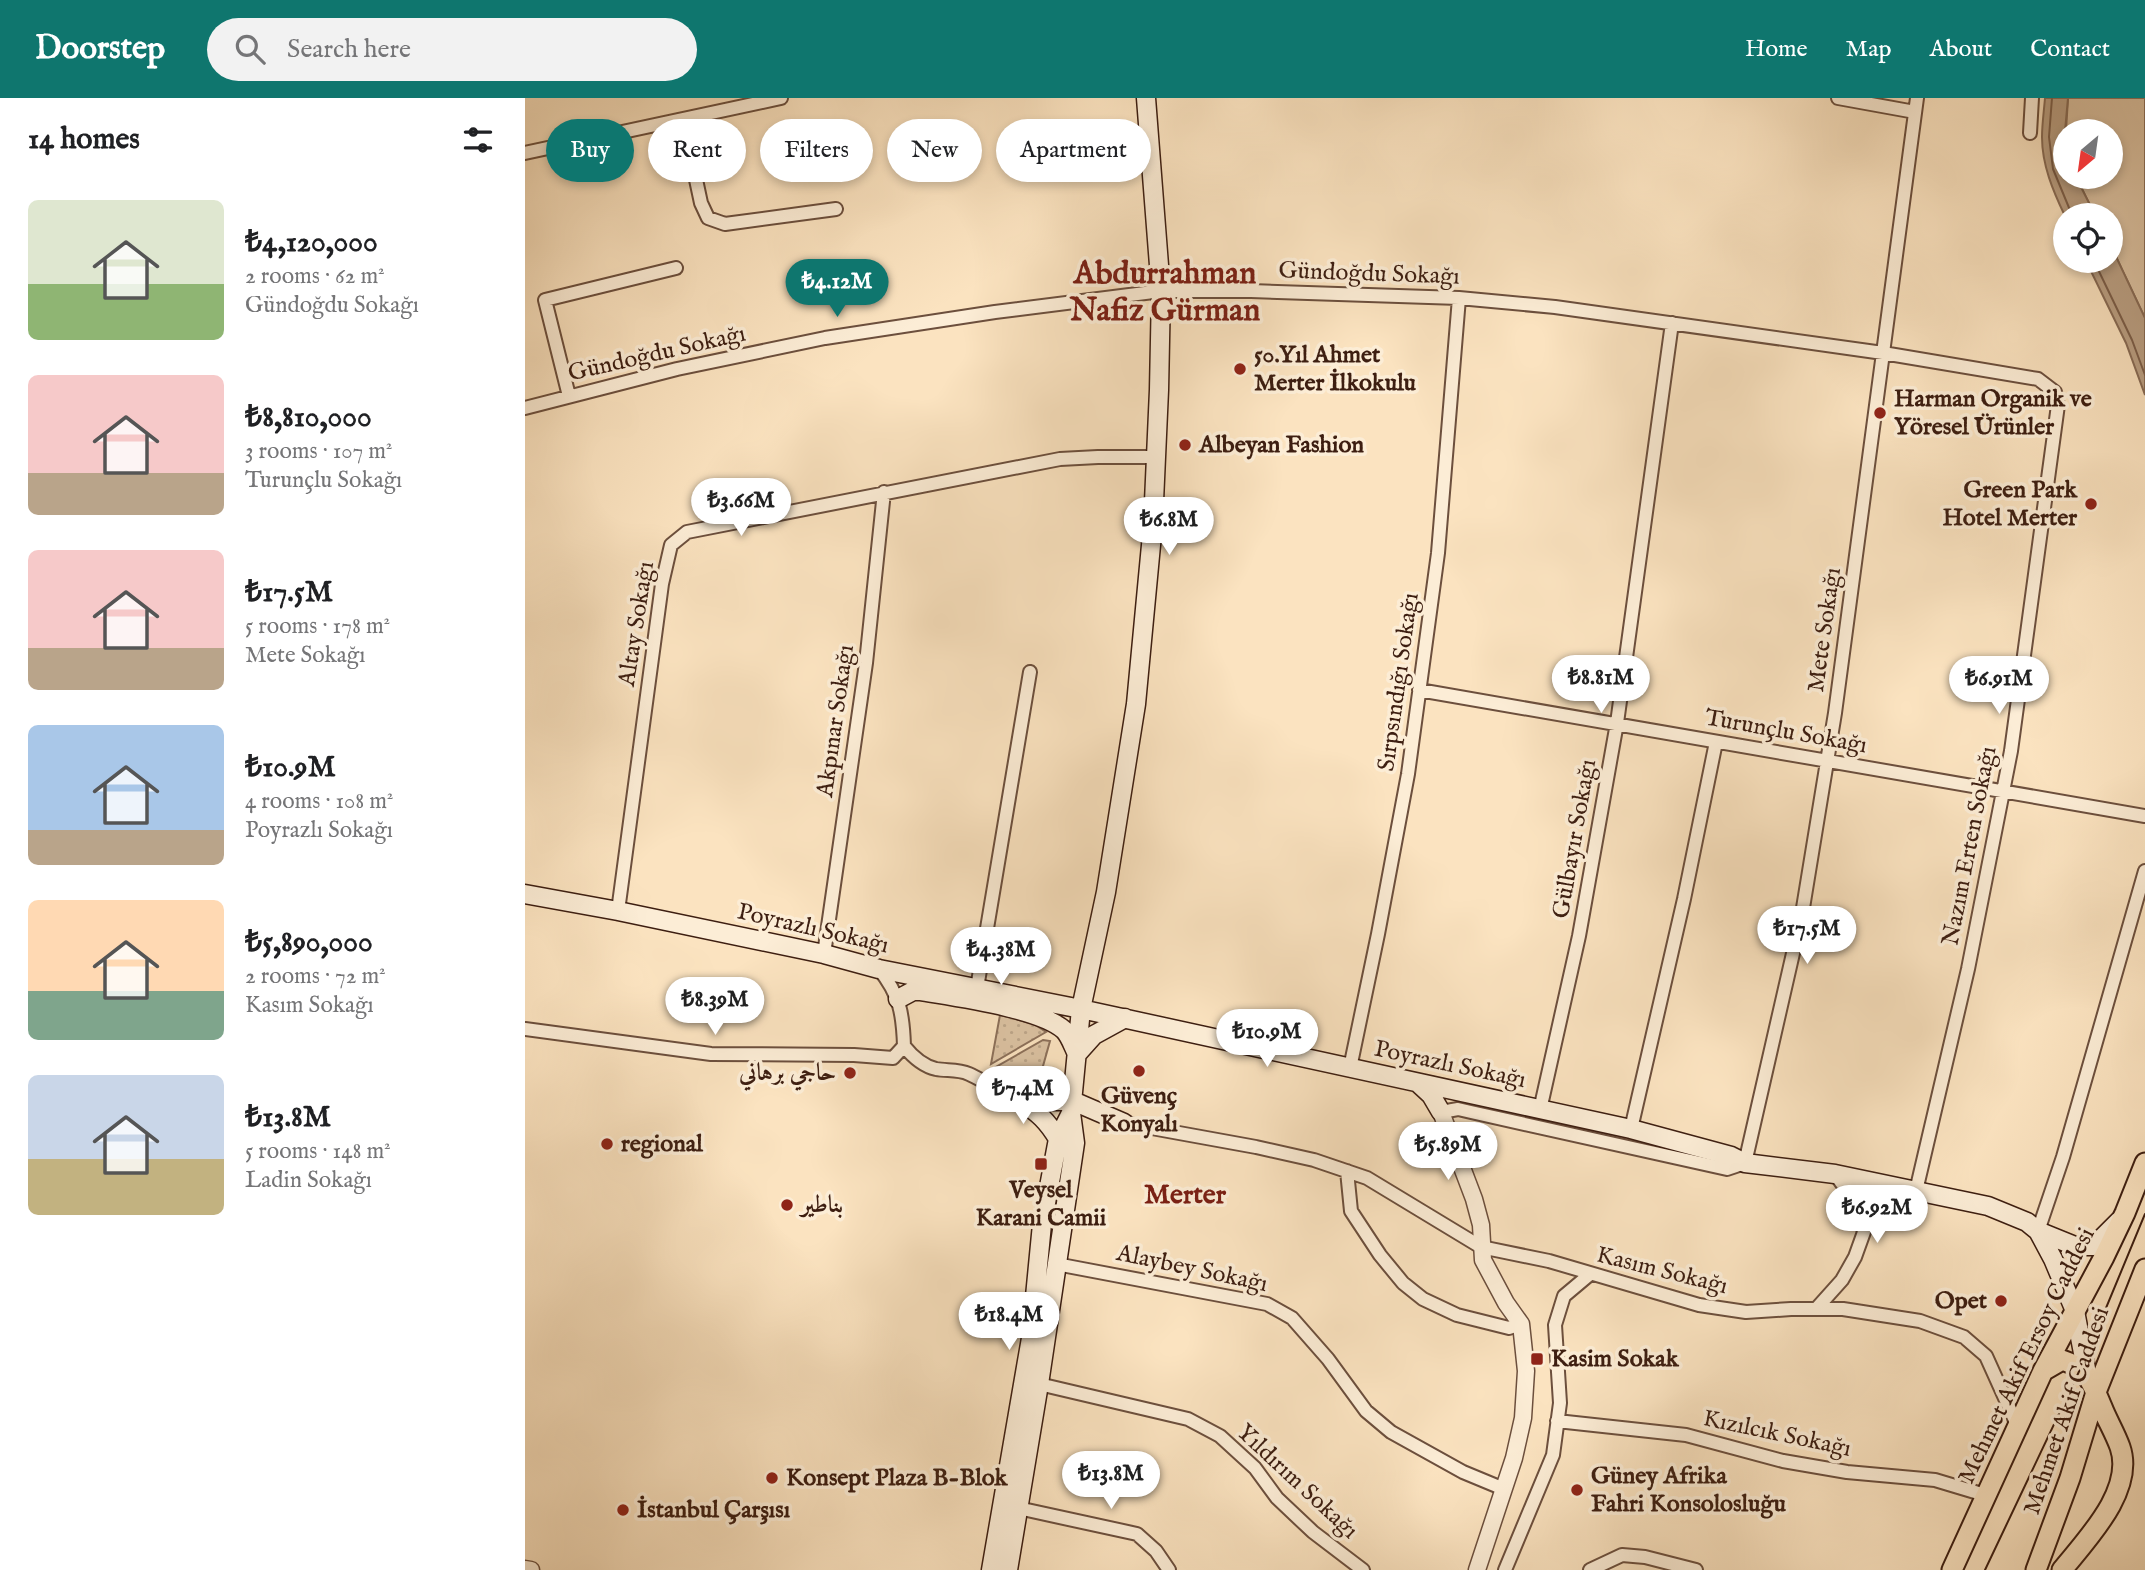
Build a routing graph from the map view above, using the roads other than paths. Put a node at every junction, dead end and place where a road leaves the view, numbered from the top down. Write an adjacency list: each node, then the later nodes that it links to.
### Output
1 (781, 98): 7 (street)
2 (1146, 98): 14 (main road)
3 (1838, 98): 6 (street)
4 (1917, 98): 6 (street, Mete Sokağı)
5 (2032, 98): 9 (street)
6 (1915, 112): 17 (street, Mete Sokağı)
7 (683, 119)
8 (648, 127): 10 (street)
9 (2030, 133)
10 (525, 153)
11 (696, 182): 12 (street)
12 (836, 209)
13 (676, 268): 18 (street)
14 (1161, 291): 15 (street, Gündoğdu Sokağı); 18 (street, Gündoğdu Sokağı); 20 (main road)
15 (1459, 298): 16 (street, Gündoğdu Sokağı); 23 (street, Sırpsındığı Sokağı)
16 (1672, 323): 17 (street, Gündoğdu Sokağı); 24 (street, Gülbayır Sokağı)
17 (1883, 353): 26 (street, Mete Sokağı); 27 (street, Nazım Erten Sokağı)
18 (569, 396): 19 (street, Gündoğdu Sokağı)
19 (525, 408)
20 (1156, 457): 21 (street, Altay Sokağı); 36 (main road)
21 (884, 492): 31 (street, Altay Sokağı); 32 (street, Akpınar Sokağı)
22 (1030, 672): 34 (street)
23 (1419, 690): 24 (street, Turunçlu Sokağı); 41 (street, Sırpsındığı Sokağı)
24 (1617, 723): 25 (street, Turunçlu Sokağı); 46 (street, Gülbayır Sokağı)
25 (1716, 742): 26 (street, Turunçlu Sokağı); 49 (street)
26 (1828, 761): 27 (street, Turunçlu Sokağı); 51 (street, Mete Sokağı)
27 (2003, 792): 28 (street, Turunçlu Sokağı); 55 (street, Nazım Erten Sokağı)
28 (2145, 816)
29 (2145, 871): 57 (street)
30 (525, 894): 31 (main road, Poyrazlı Sokağı)
31 (618, 911): 32 (main road, Poyrazlı Sokağı)
32 (824, 954): 33 (main road, Poyrazlı Sokağı)
33 (879, 969): 34 (main road, Poyrazlı Sokağı); 35 (street)
34 (977, 988): 36 (main road, Poyrazlı Sokağı)
35 (898, 999): 39 (street); 40 (main road)
36 (1081, 1009): 37 (main road, Poyrazlı Sokağı); 40 (main road)
37 (1125, 1018): 40 (main road); 41 (main road, Poyrazlı Sokağı)
38 (525, 1030): 39 (street)
39 (904, 1046): 43 (street)
40 (1077, 1054): 45 (main road)
41 (1350, 1068): 42 (main road, Poyrazlı Sokağı)
42 (1418, 1083): 44 (main road, Poyrazlı Sokağı); 47 (main road)
43 (1009, 1093): 45 (main road); 50 (main road)
44 (1464, 1093): 46 (main road, Poyrazlı Sokağı); 47 (main road)
45 (1072, 1107): 48 (main road); 50 (main road); 59 (main road)
46 (1541, 1110): 49 (main road, Poyrazlı Sokağı)
47 (1441, 1112): 51 (street, Poyrazlı Sokağı); 58 (street)
48 (1124, 1124): 53 (street, Kasım Sokağı)
49 (1631, 1129): 51 (main road, Poyrazlı Sokağı)
50 (1058, 1139): 76 (main road)
51 (1745, 1163): 54 (main road, Poyrazlı Sokağı)
52 (2145, 1163): 56 (main road, Mehmet Akif Ersoy Caddesi)
53 (1347, 1171): 58 (street, Kasım Sokağı); 64 (street)
54 (1835, 1174): 55 (main road, Poyrazlı Sokağı); 62 (street)
55 (1916, 1191): 57 (main road, Poyrazlı Sokağı)
56 (2125, 1213): 57 (main road, Poyrazlı Sokağı); 63 (main road, Mehmet Akif Ersoy Caddesi)
57 (2038, 1231): 63 (main road)
58 (1481, 1247): 61 (street, Kasım Sokağı); 64 (street)
59 (1056, 1264): 67 (main road); 71 (street, Alaybey Sokağı)
60 (2145, 1269): 68 (main road, Mehmet Akif Caddesi)
61 (1589, 1275): 62 (street, Kasım Sokağı); 69 (street)
62 (1816, 1309): 70 (street, Kasım Sokağı)
63 (2075, 1311): 65 (main road, Mehmet Akif Ersoy Caddesi); 66 (main road)
64 (1521, 1324): 71 (street)
65 (2043, 1371): 66 (main road); 70 (main road, Mehmet Akif Ersoy Caddesi)
66 (2087, 1374): 68 (main road)
67 (1039, 1384): 73 (main road); 79 (street, Yıldırım Sokağı)
68 (2096, 1392): 85 (main road, Mehmet Akif Caddesi); 86 (main road)
69 (1557, 1421): 72 (street, Kızılcık Sokağı); 81 (street)
70 (2018, 1427): 72 (main road, Mehmet Akif Ersoy Caddesi)
71 (1504, 1489): 80 (street)
72 (1985, 1495): 84 (main road, Mehmet Akif Ersoy Caddesi)
73 (1018, 1508): 77 (main road); 78 (street)
74 (525, 1569): 75 (street)
75 (531, 1570)
76 (991, 1570)
77 (1008, 1570)
78 (1169, 1570)
79 (1363, 1570)
80 (1477, 1570)
81 (1505, 1570)
82 (1590, 1570): 83 (street)
83 (1696, 1570)
84 (1952, 1570)
85 (2036, 1570)
86 (2062, 1570)

